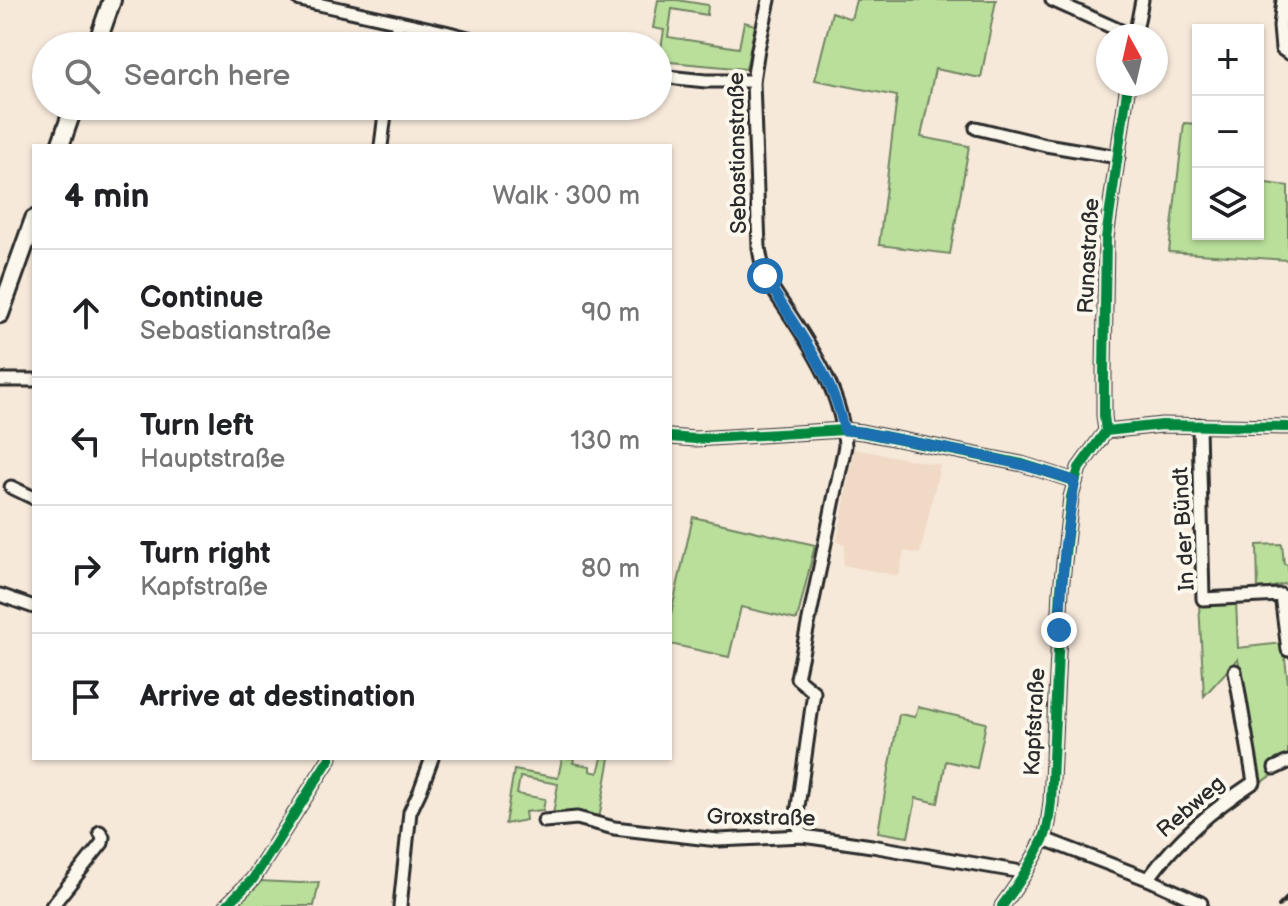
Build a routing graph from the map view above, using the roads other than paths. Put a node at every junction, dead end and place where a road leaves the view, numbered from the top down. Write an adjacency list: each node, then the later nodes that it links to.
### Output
1 (112, 0): 11 (main road)
2 (300, 0): 7 (street)
3 (769, 0): 16 (street, Sebastianstraße)
4 (1052, 0): 9 (street)
5 (1142, 0): 10 (street)
6 (1283, 0): 14 (street)
7 (333, 3): 8 (street)
8 (398, 22): 12 (street); 13 (street)
9 (1107, 24)
10 (1137, 24)
11 (101, 32)
12 (396, 32)
13 (440, 32)
14 (1285, 51)
15 (672, 77): 16 (street)
16 (753, 81): 30 (street, Sebastianstraße)
17 (1126, 96): 23 (street, Runastraße)
18 (69, 120): 21 (main road)
19 (384, 120): 22 (street)
20 (976, 128): 23 (street)
21 (61, 144)
22 (381, 144)
23 (1118, 157): 31 (street, Runastraße)
24 (32, 225): 25 (main road)
25 (0, 314)
26 (0, 380): 27 (street)
27 (32, 380)
28 (1199, 425): 29 (street); 31 (street); 38 (street, In der Bündt)
29 (1288, 427)
30 (844, 430): 32 (street); 33 (street); 46 (street, Sebastianstraße)
31 (1106, 431): 33 (street)
32 (672, 437)
33 (1075, 481): 47 (street, Kapfstraße)
34 (11, 487): 35 (street)
35 (32, 497)
36 (0, 595): 37 (street)
37 (32, 606)
38 (1288, 650)
39 (1235, 671): 49 (street, Rebweg)
40 (329, 760): 52 (street)
41 (431, 760): 53 (street)
42 (1288, 762): 43 (street)
43 (1275, 768)
44 (544, 821): 46 (street, Groxstraße)
45 (100, 832): 51 (street)
46 (803, 836): 48 (street, Groxstraße)
47 (1044, 839): 48 (street, Kapfstraße); 49 (street)
48 (1023, 874): 54 (street, Kapfstraße)
49 (1148, 879): 50 (street)
50 (1201, 903)
51 (52, 906)
52 (226, 906)
53 (400, 906)
54 (1002, 906)

